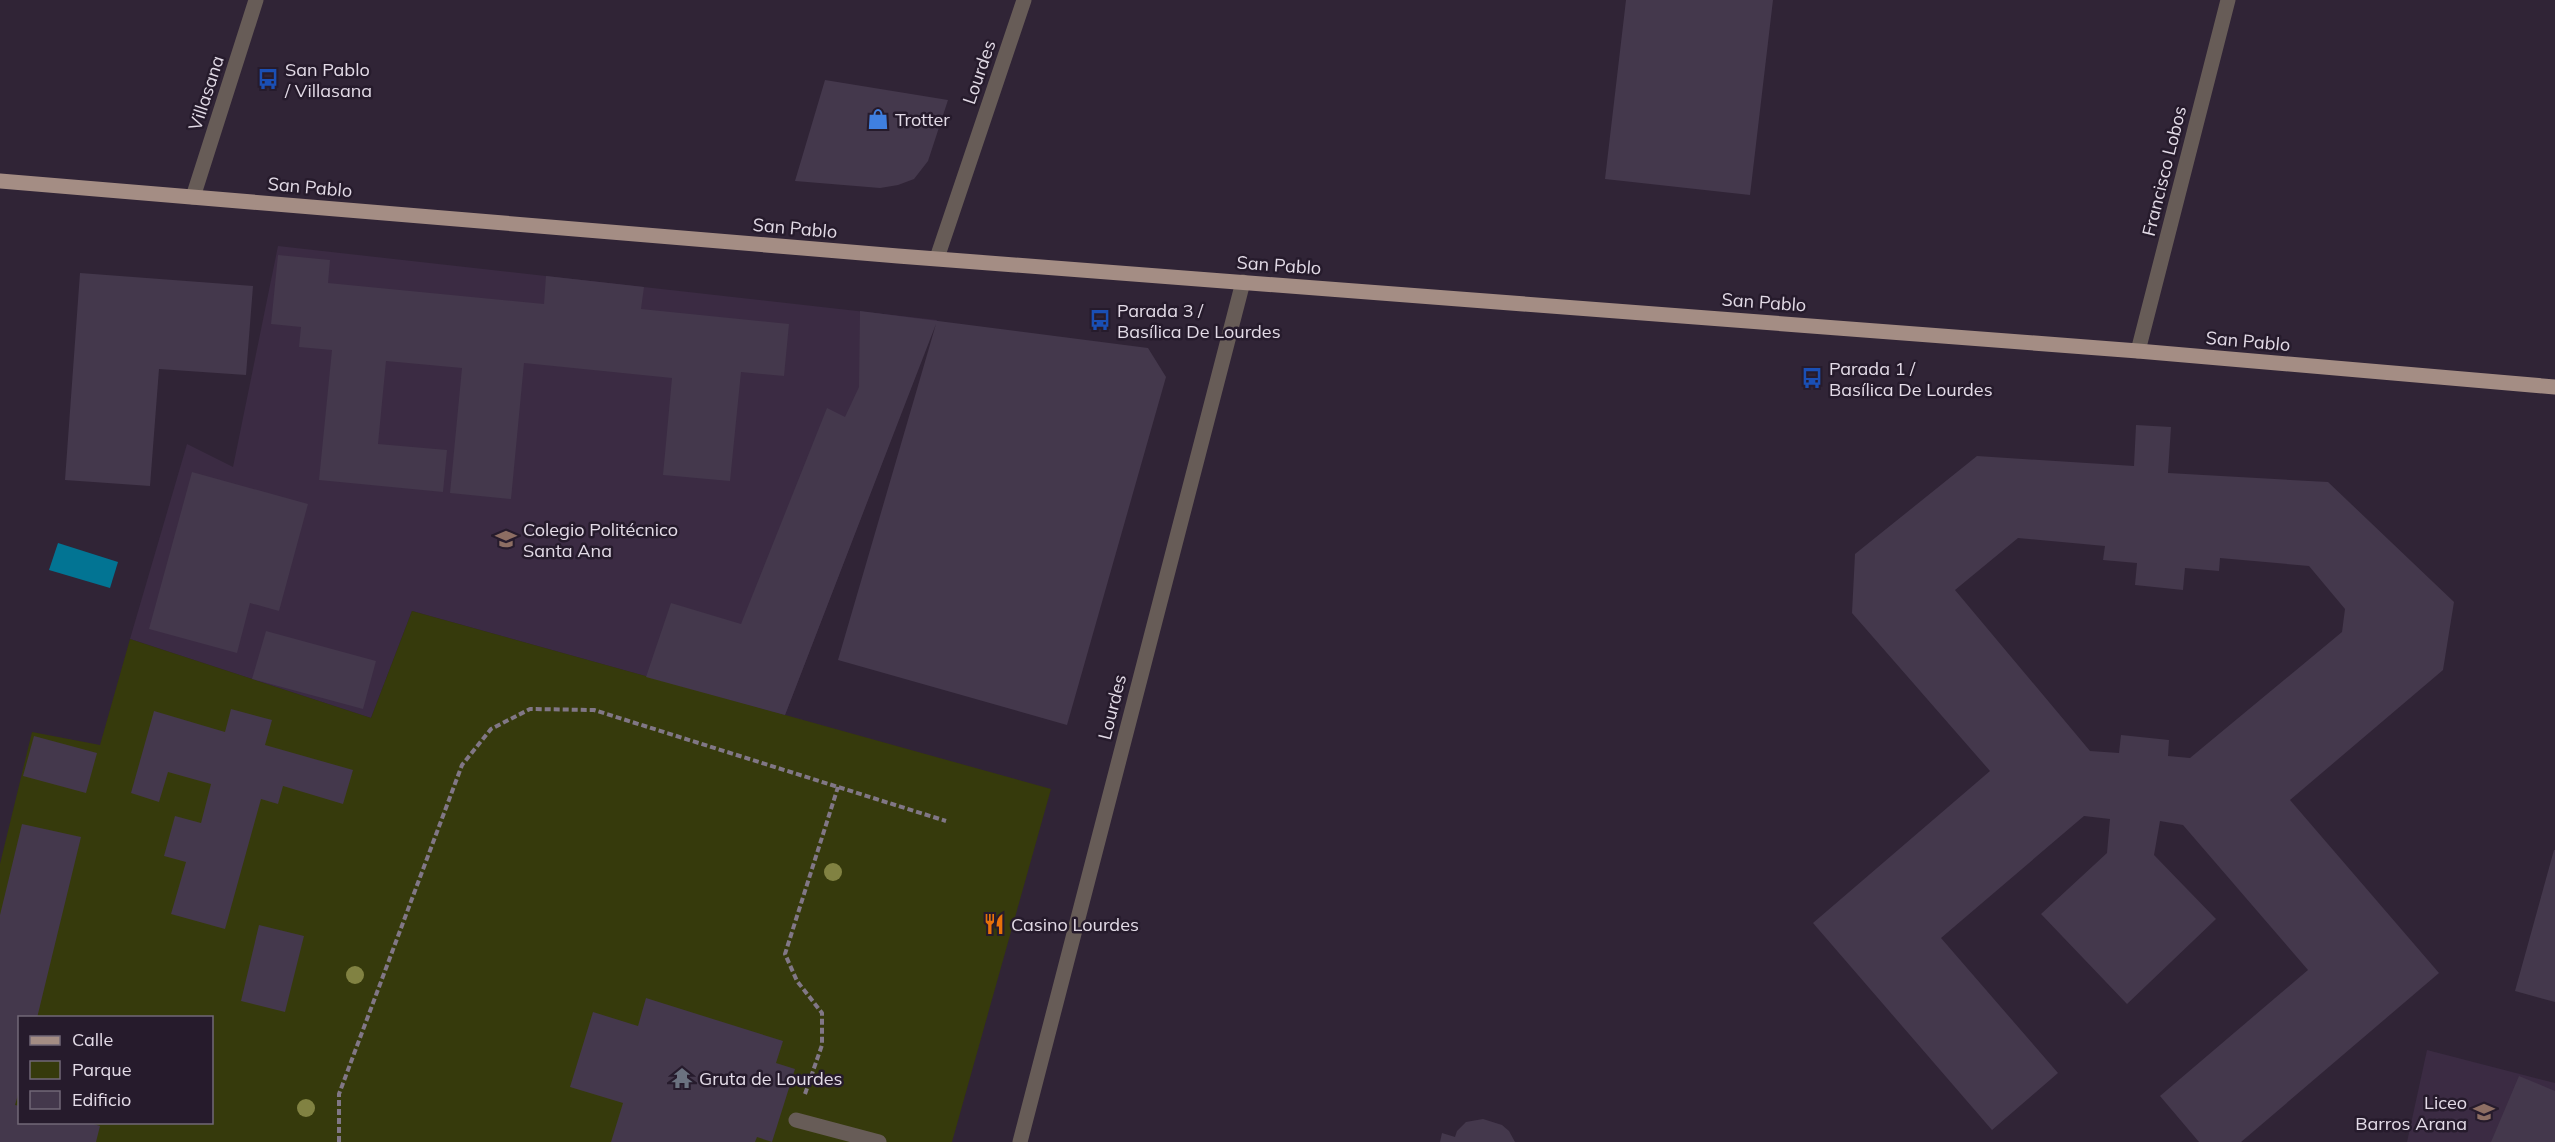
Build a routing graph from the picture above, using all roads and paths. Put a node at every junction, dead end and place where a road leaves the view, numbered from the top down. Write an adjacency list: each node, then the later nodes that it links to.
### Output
1 (256, 0): 5 (street, Villasana)
2 (1024, 0): 6 (street, Lourdes)
3 (2228, 0): 8 (street, Francisco Lobos)
4 (0, 181): 5 (main road, San Pablo)
5 (193, 197): 6 (main road, San Pablo)
6 (937, 258): 7 (main road, San Pablo)
7 (1243, 282): 8 (main road, San Pablo); 15 (street, Lourdes)
8 (2138, 351): 9 (main road, San Pablo)
9 (2555, 387)
10 (838, 787): 11 (path); 12 (path); 13 (path)
11 (946, 821)
12 (796, 1119): 14 (street)
13 (339, 1142)
14 (879, 1142)
15 (1020, 1142)

